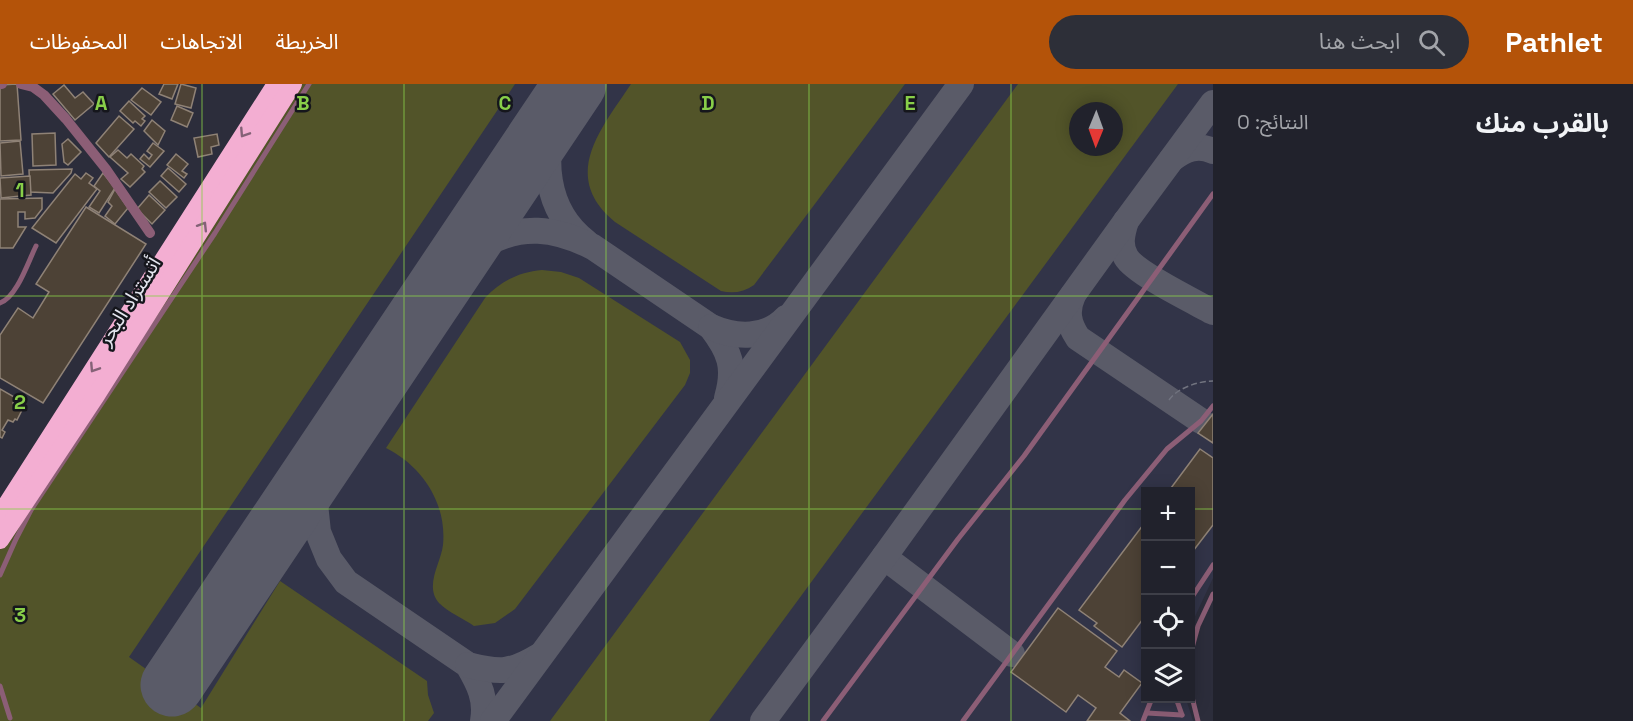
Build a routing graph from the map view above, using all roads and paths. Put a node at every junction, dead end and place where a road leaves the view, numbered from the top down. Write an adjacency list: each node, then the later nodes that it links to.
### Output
1 (21, 84): 6 (street)
2 (276, 84): 12 (highway, أتستراد البحر, one-way to 12)
3 (293, 84): 13 (highway, أتستراد البحر, one-way to 3)
4 (309, 84): 15 (lane)
5 (1213, 194): 25 (lane)
6 (150, 233)
7 (36, 246): 8 (lane)
8 (0, 303)
9 (1213, 381): 10 (path)
10 (1169, 400)
11 (1213, 406): 26 (lane)
12 (0, 515)
13 (0, 540)
14 (1213, 565): 17 (lane)
15 (0, 575)
16 (1213, 594): 18 (lane)
17 (1194, 595)
18 (1193, 649)
19 (0, 686): 24 (lane)
20 (1151, 703): 23 (lane)
21 (1178, 703): 23 (lane)
22 (1194, 703): 28 (lane)
23 (1147, 713): 27 (lane)
24 (10, 718)
25 (823, 721)
26 (963, 721)
27 (1143, 721)
28 (1198, 721)

